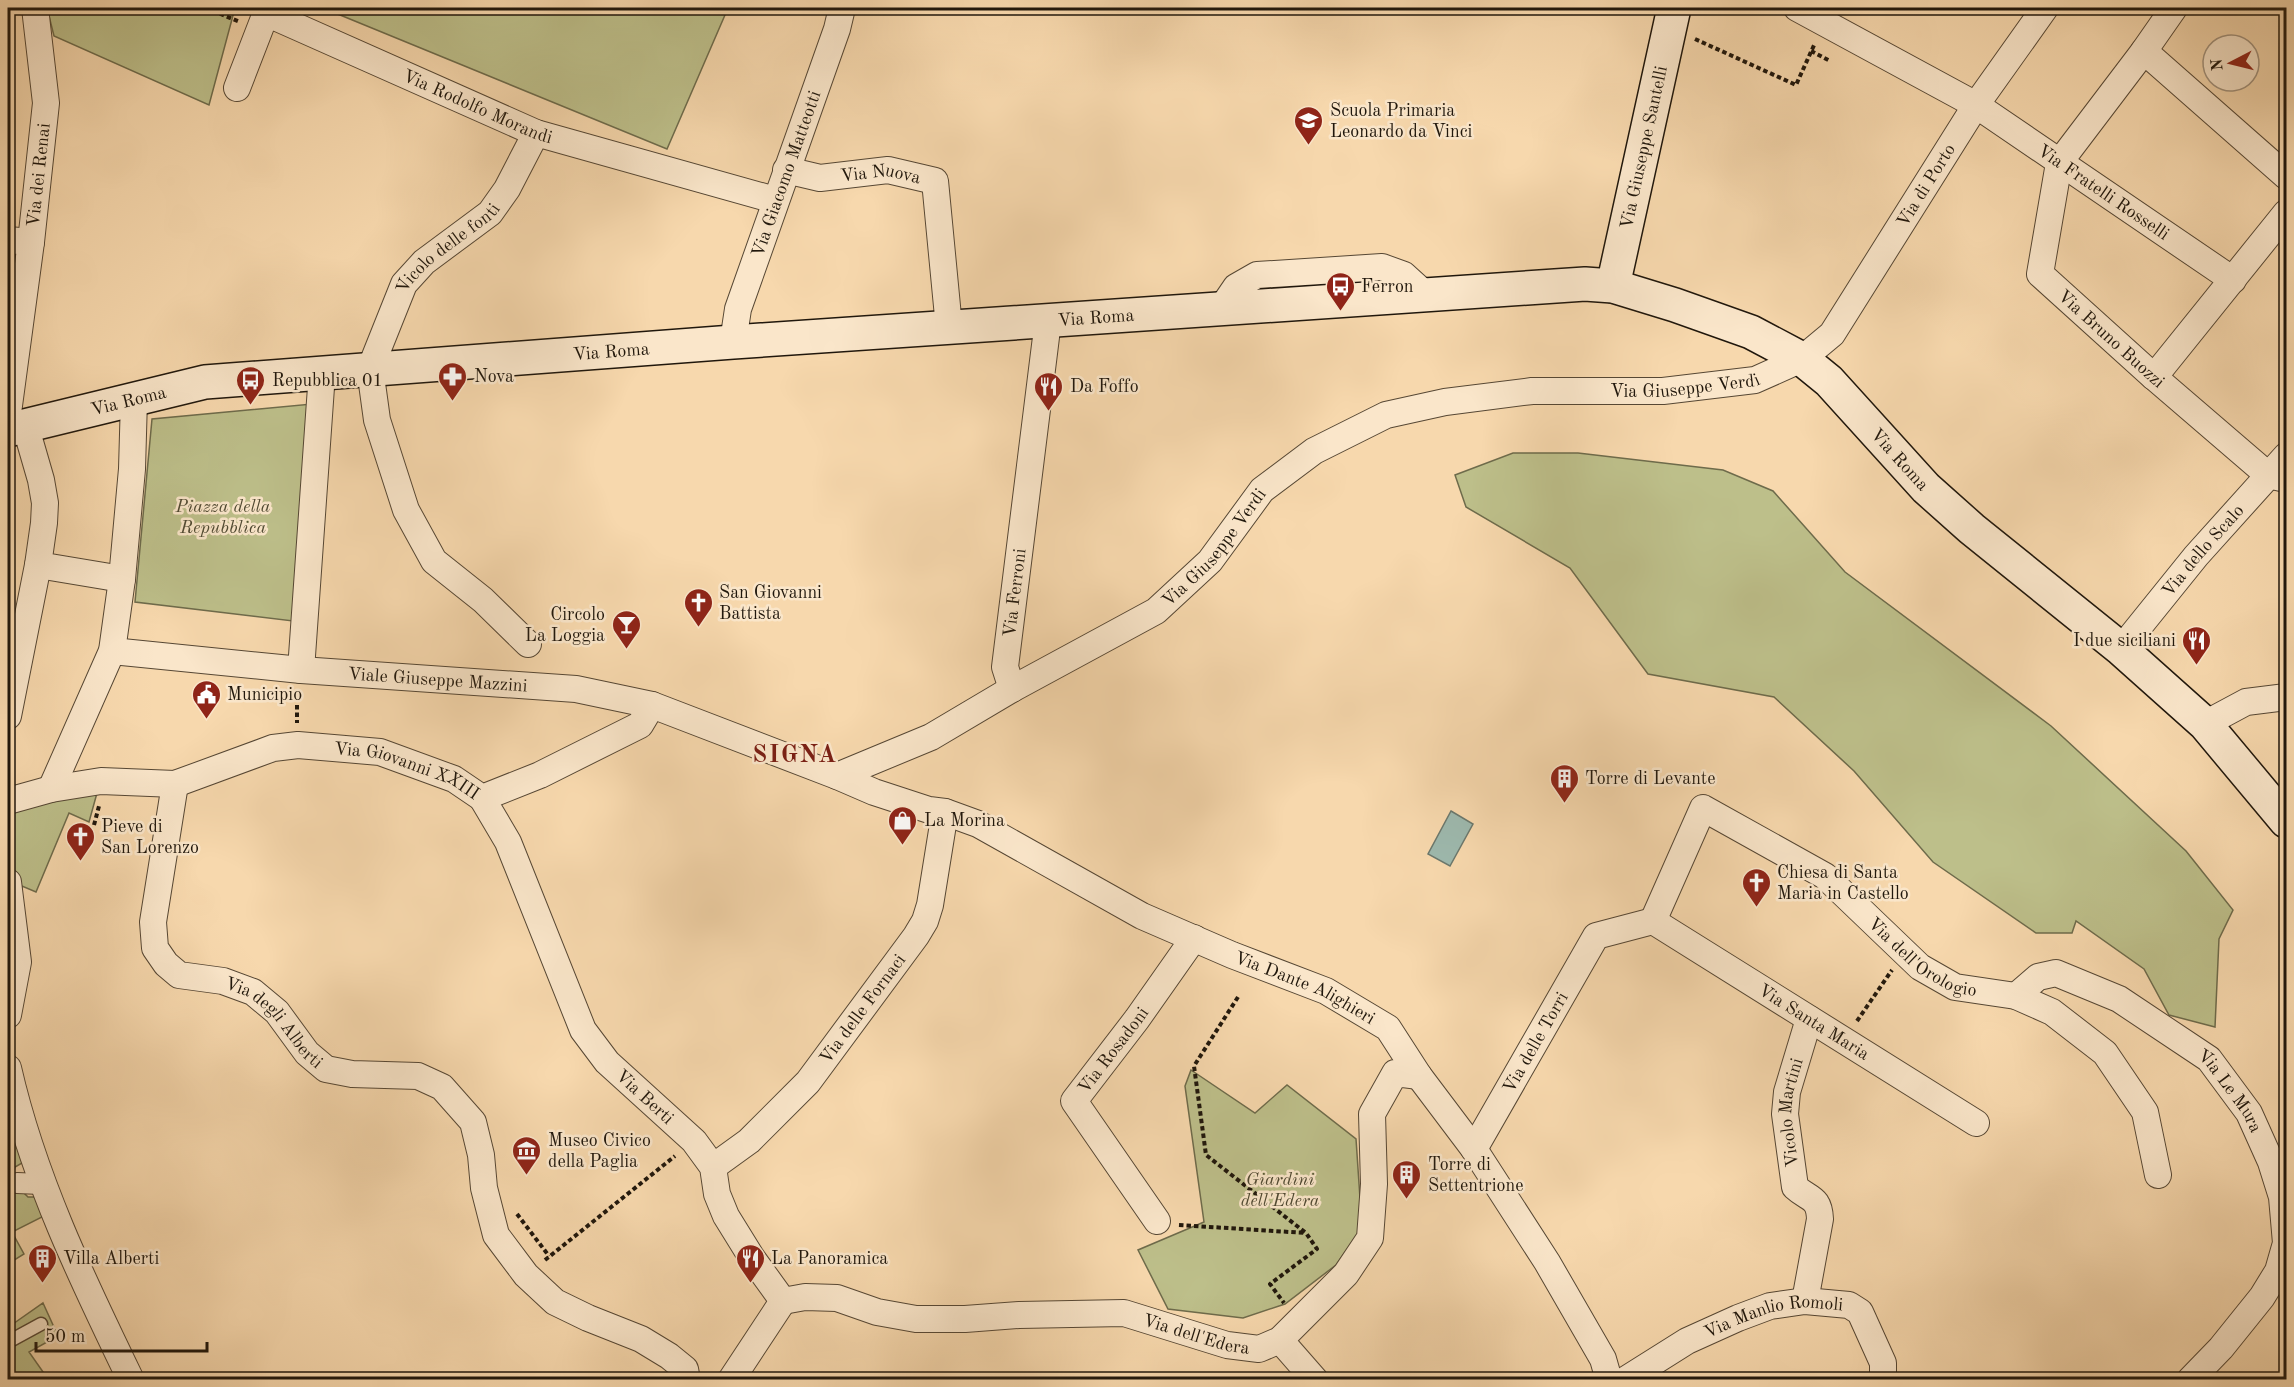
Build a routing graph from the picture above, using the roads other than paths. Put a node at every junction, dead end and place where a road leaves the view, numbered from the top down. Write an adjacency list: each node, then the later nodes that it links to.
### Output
1 (35, 8): 16 (street, Via dei Renai)
2 (842, 8): 12 (street, Via Giacomo Matteotti)
3 (2045, 8): 9 (street, Via di Porto)
4 (2174, 8): 7 (street)
5 (1810, 11): 9 (street, Via Fratelli Rosselli)
6 (1671, 18): 18 (main road, Via Giuseppe Santelli)
7 (2144, 51): 11 (street); 13 (street)
8 (237, 88): 10 (street, Via Rodolfo Morandi)
9 (1976, 105): 11 (street, Via Fratelli Rosselli); 22 (street, Via di Porto)
10 (537, 133): 14 (street, Via Rodolfo Morandi); 23 (street, Vicolo delle fonti)
11 (2059, 163): 17 (street, Via Fratelli Rosselli); 25 (street, Via Bruno Buozzi)
12 (786, 170): 14 (street, Via Giacomo Matteotti); 20 (street, Via Nuova)
13 (2286, 176)
14 (775, 200): 21 (street, Via Giacomo Matteotti)
15 (2286, 213): 17 (street)
16 (19, 241): 27 (street, Via dei Renai)
17 (2233, 280): 25 (street)
18 (1613, 286): 19 (main road, Via Roma); 22 (main road, Via Roma)
19 (1048, 321): 20 (main road, Via Roma); 38 (street, Via Ferroni)
20 (949, 327): 21 (main road, Via Roma)
21 (733, 342): 23 (main road, Via Roma)
22 (1802, 359): 34 (main road, Via Roma); 38 (street, Via Giuseppe Verdi)
23 (370, 369): 24 (main road, Via Roma); 33 (street)
24 (322, 373): 26 (main road, Via Roma); 37 (street)
25 (2154, 377): 30 (street, Via Bruno Buozzi)
26 (134, 399): 28 (main road, Via Roma); 32 (street)
27 (8, 413)
28 (18, 432): 31 (street)
29 (2286, 456): 30 (street, Via dello Scalo)
30 (2277, 477): 34 (street, Via dello Scalo)
31 (38, 565): 32 (street); 36 (street)
32 (122, 579): 35 (street)
33 (528, 644)
34 (2121, 649): 42 (main road, Via Roma)
35 (112, 651): 37 (street); 45 (street)
36 (12, 665): 41 (street)
37 (301, 670): 40 (street, Viale Giuseppe Mazzini)
38 (1012, 690): 43 (street, Via Giuseppe Verdi)
39 (2286, 697): 42 (street)
40 (652, 705): 43 (street); 46 (street, Via Giovanni XXIII)
41 (8, 716)
42 (2205, 724): 49 (main road, Via Roma)
43 (837, 776): 48 (street, Via Dante Alighieri)
44 (175, 784): 45 (street); 46 (street, Via Giovanni XXIII); 70 (street, Via degli Alberti)
45 (51, 789): 47 (street)
46 (482, 798): 60 (street, Via Berti)
47 (8, 801)
48 (945, 813): 52 (street, Via Dante Alighieri); 60 (street, Via delle Fornaci)
49 (2286, 821)
50 (8, 882): 54 (street)
51 (1653, 921): 53 (street, Via dell'Orologio); 55 (street, Via Santa Maria); 59 (street, Via delle Torri)
52 (1194, 938): 57 (street, Via Dante Alighieri); 63 (street, Via Rosadoni)
53 (2016, 996): 61 (street, Via dell'Orologio); 76 (street, Via Le Mura)
54 (8, 1015)
55 (1809, 1019): 58 (street, Via Santa Maria); 65 (street, Vicolo Martini)
56 (8, 1068): 62 (street)
57 (1419, 1076): 59 (street, Via Dante Alighieri); 67 (street, Via dell'Edera)
58 (1976, 1123)
59 (1474, 1149): 73 (street, Via Dante Alighieri)
60 (713, 1167): 64 (street, Via Berti)
61 (2158, 1175)
62 (22, 1183): 69 (street)
63 (1157, 1221)
64 (783, 1301): 67 (street, Via dell'Edera); 71 (street)
65 (1805, 1301): 74 (street, Via Manlio Romoli); 75 (street, Via Manlio Romoli)
66 (41, 1324): 68 (lane)
67 (1280, 1340): 72 (street)
68 (8, 1342)
69 (131, 1380)
70 (687, 1380)
71 (732, 1380)
72 (1315, 1380)
73 (1610, 1380)
74 (1625, 1380)
75 (1883, 1380)
76 (2190, 1380)

